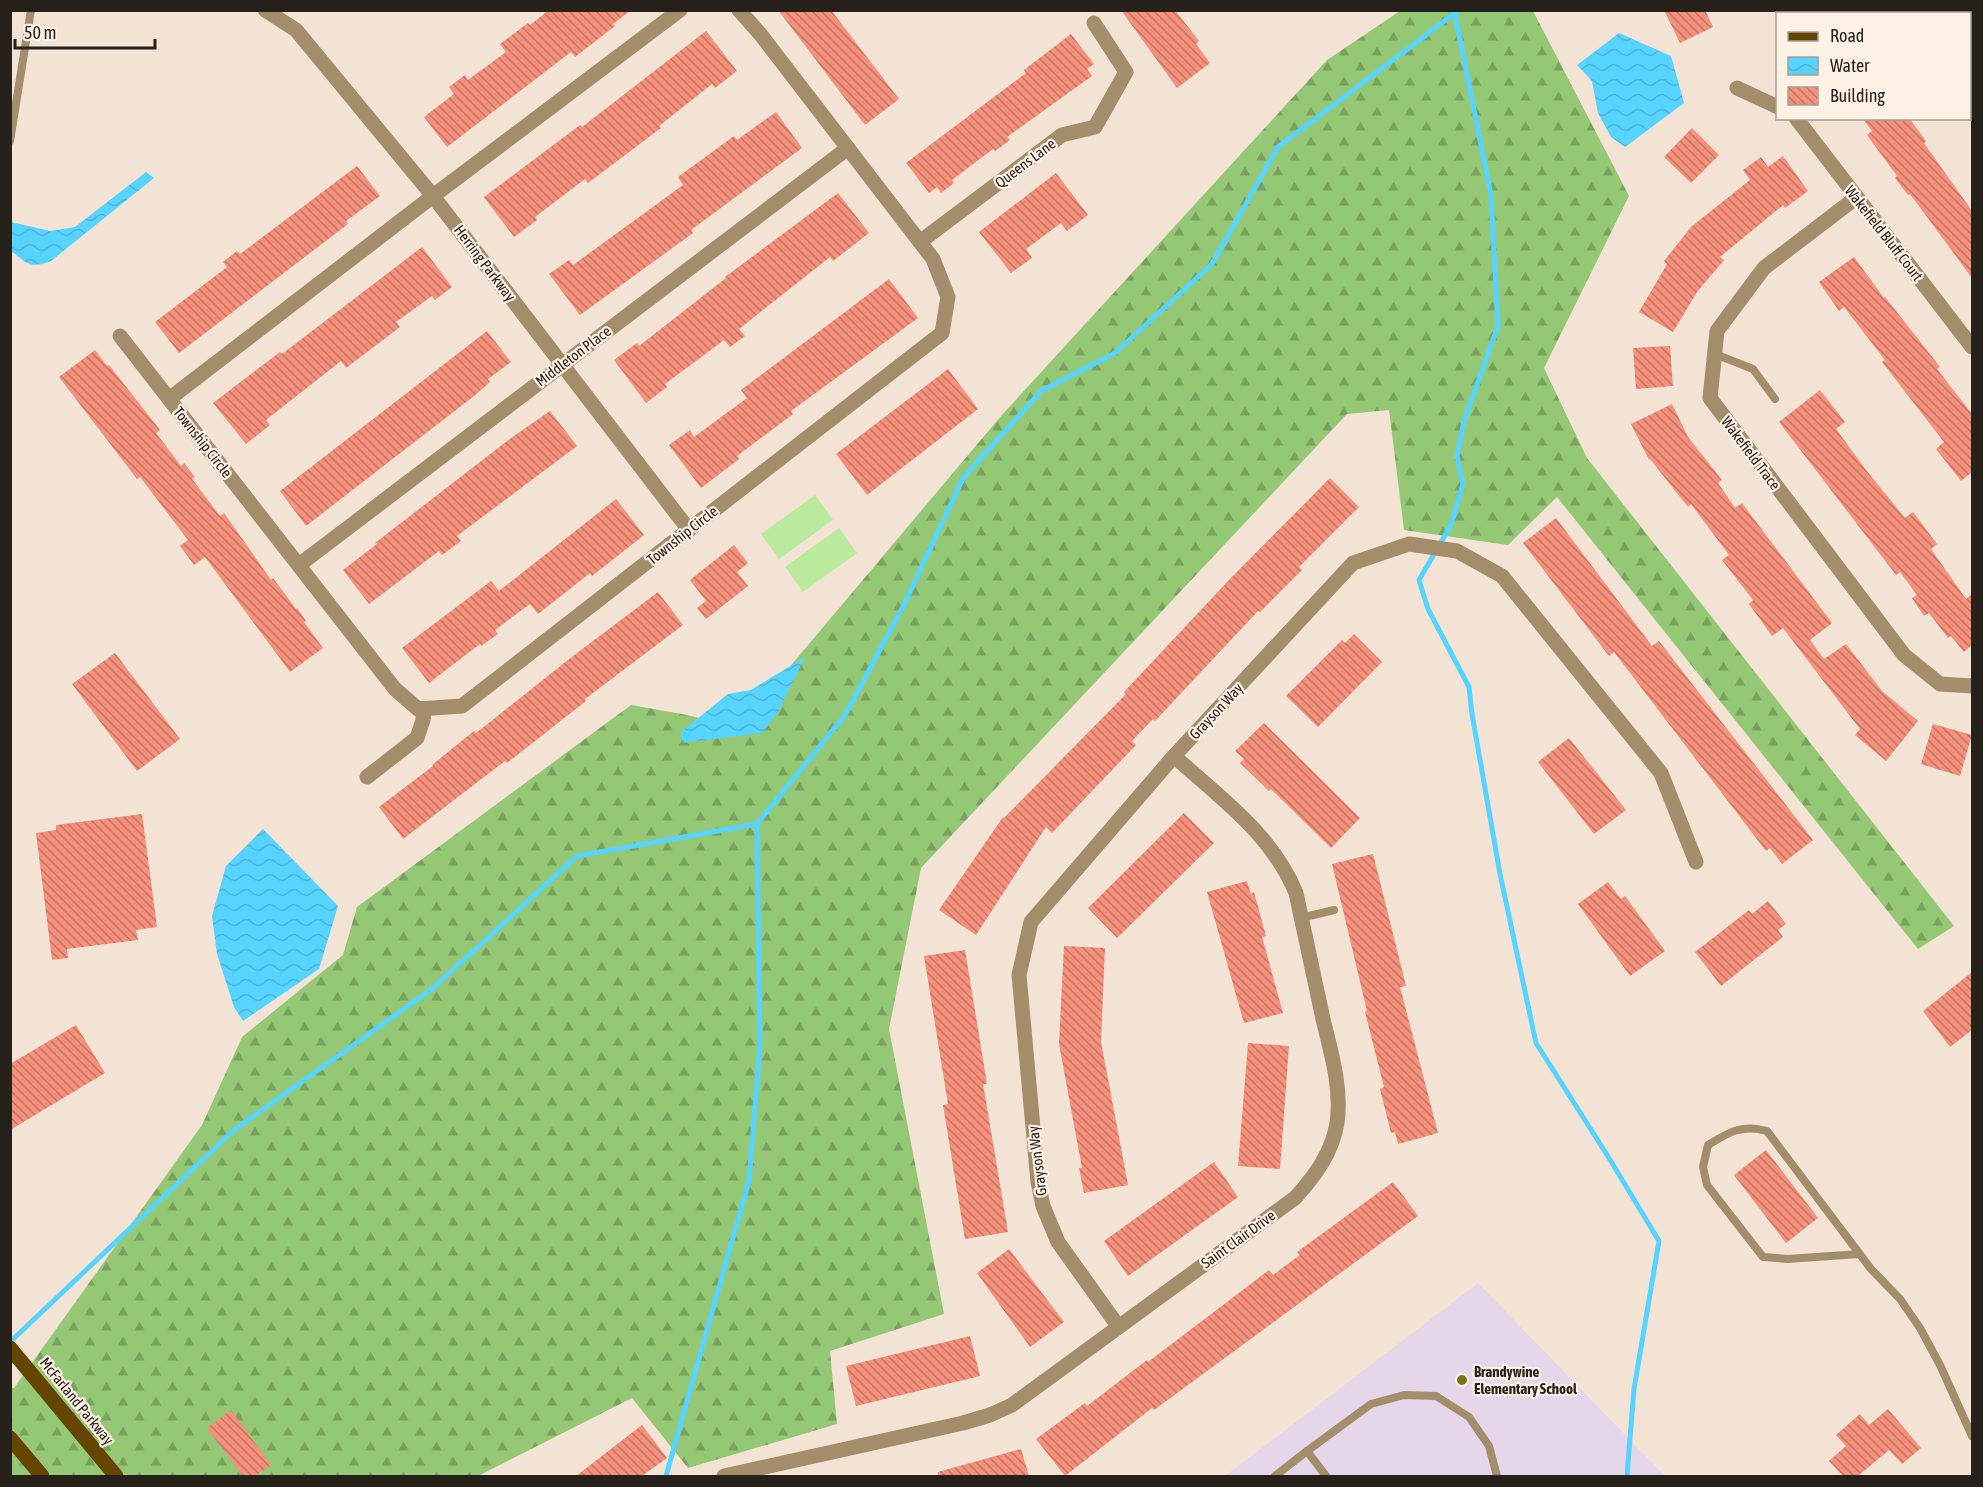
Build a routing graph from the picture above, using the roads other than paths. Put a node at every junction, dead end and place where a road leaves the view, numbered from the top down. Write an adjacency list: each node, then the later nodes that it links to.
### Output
1 (31, 10): 9 (lane)
2 (265, 10): 11 (street, Herring Parkway)
3 (680, 10): 11 (street, Township Circle)
4 (739, 10): 10 (street, Township Circle)
5 (1094, 23): 13 (street, Queens Lane)
6 (1737, 88): 7 (street)
7 (1776, 106)
8 (1798, 120): 12 (street, Wakefield Bluff Court)
9 (10, 141)
10 (848, 148): 13 (street, Township Circle); 17 (street, Middleton Place)
11 (433, 196): 17 (street, Herring Parkway); 18 (street, Township Circle)
12 (1857, 197): 15 (street, Wakefield Bluff Court); 16 (street, Wakefield Trace)
13 (921, 242): 20 (street, Township Circle)
14 (120, 336): 18 (street, Township Circle)
15 (1972, 347)
16 (1714, 354): 19 (lane); 22 (street, Wakefield Trace)
17 (562, 364): 20 (street, Herring Parkway); 21 (street, Middleton Place)
18 (169, 399): 21 (street, Township Circle)
19 (1775, 399)
20 (689, 530): 23 (street, Township Circle)
21 (299, 565): 23 (street, Township Circle)
22 (1972, 686)
23 (424, 709): 25 (street)
24 (1174, 756): 26 (street, Grayson Way); 28 (street, Saint Clair Drive); 30 (street, Grayson Way)
25 (367, 777)
26 (1696, 862)
27 (1334, 910): 28 (lane)
28 (1301, 918): 30 (street, Saint Clair Drive)
29 (1859, 1254): 29 (lane); 32 (lane)
30 (1118, 1326): 37 (street, Saint Clair Drive)
31 (10, 1348): 36 (main road, McFarland Parkway)
32 (1972, 1436)
33 (10, 1438): 35 (main road)
34 (1307, 1451): 38 (lane); 39 (lane); 40 (lane)
35 (42, 1476)
36 (116, 1476)
37 (724, 1476)
38 (1275, 1476)
39 (1326, 1476)
40 (1497, 1476)

